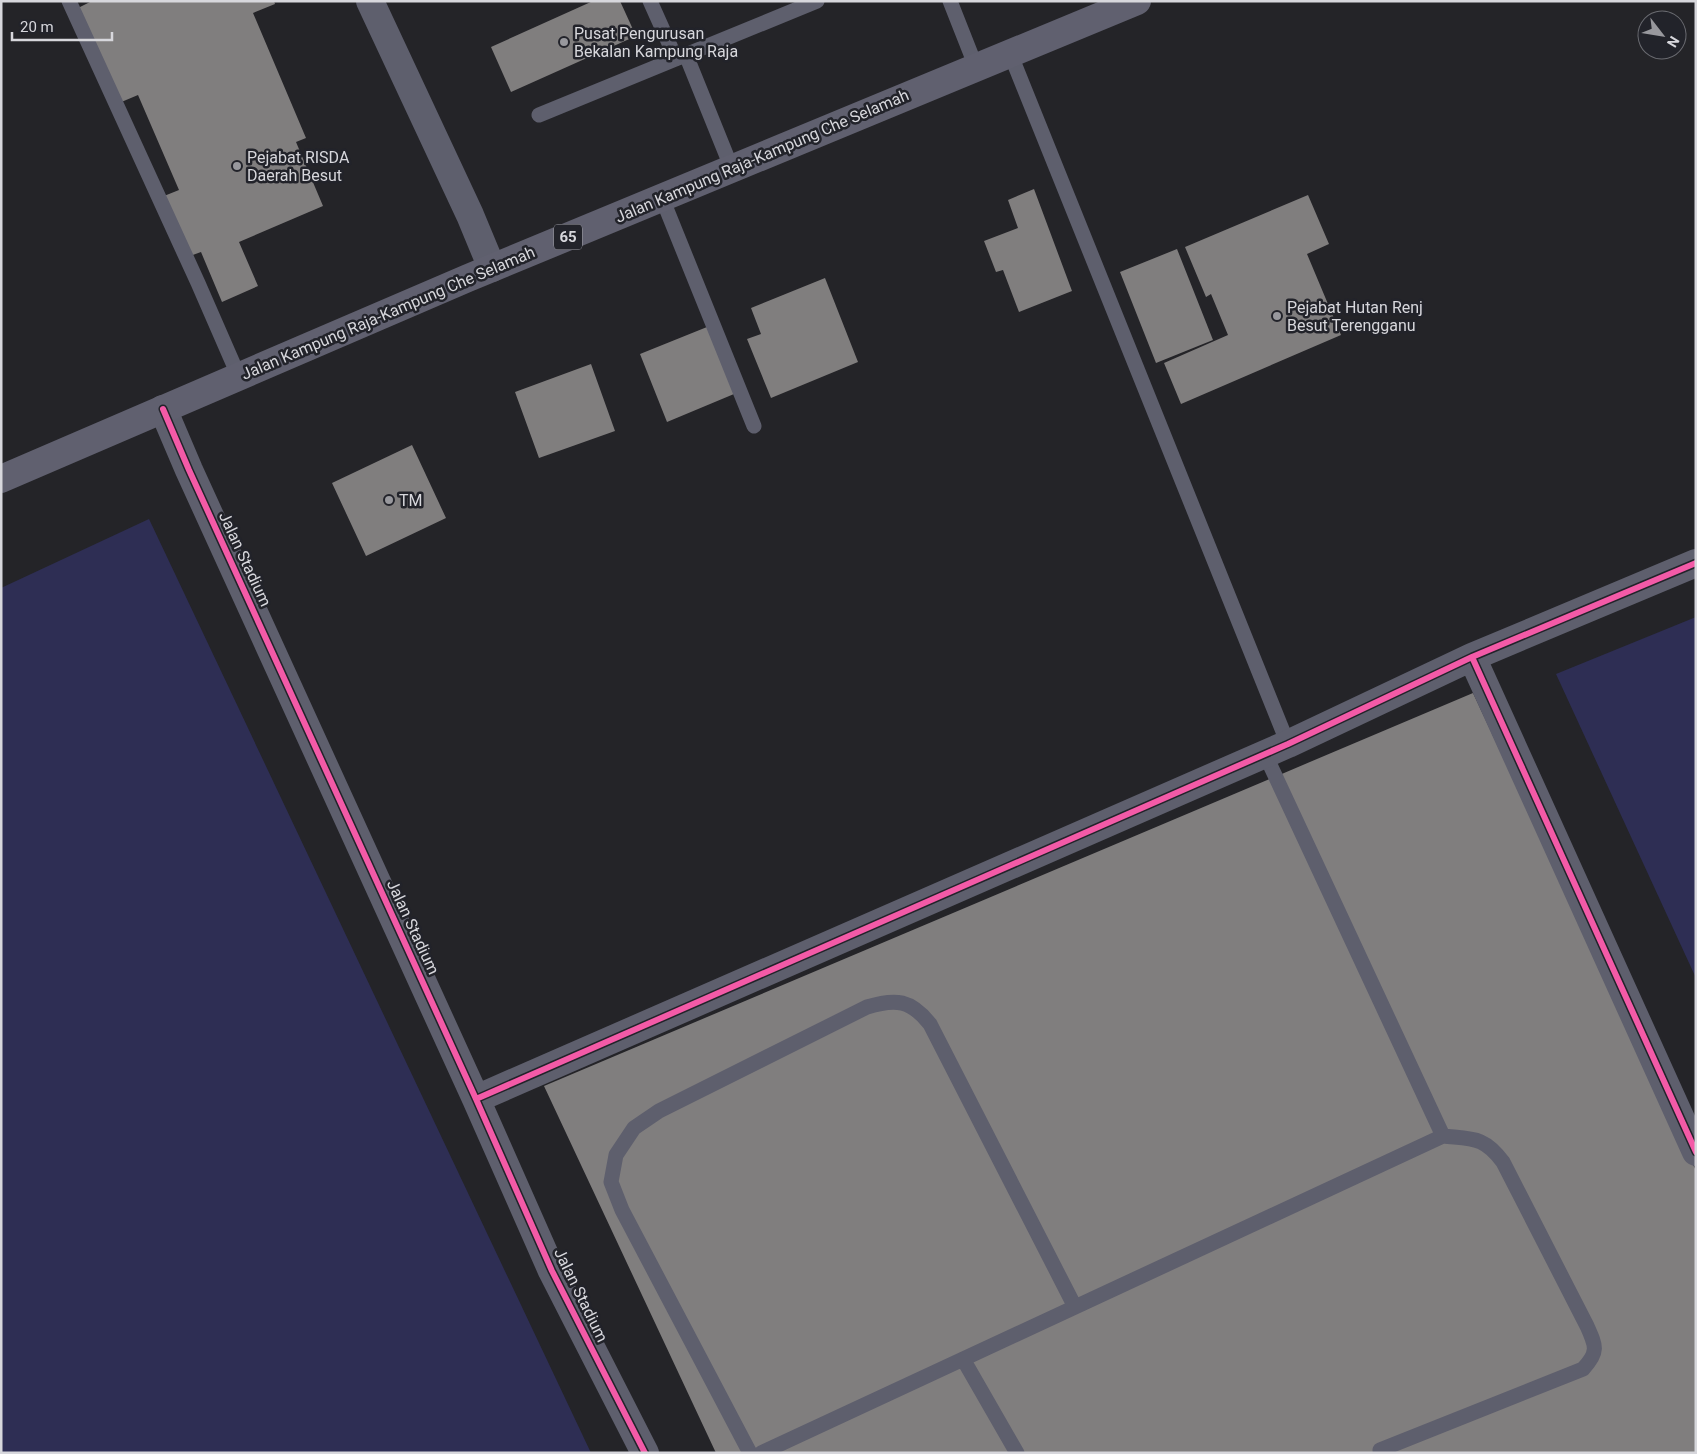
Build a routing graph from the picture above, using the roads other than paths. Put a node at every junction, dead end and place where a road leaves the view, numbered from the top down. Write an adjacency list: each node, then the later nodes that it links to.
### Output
1 (69, 1): 14 (lane)
2 (370, 1): 13 (street)
3 (650, 1): 8 (lane)
4 (817, 1): 8 (lane)
5 (950, 1): 9 (lane)
6 (1135, 2): 7 (main road, Jalan Kampung Raja-Kampung Che Selamah / 65)
7 (1010, 53): 9 (main road, Jalan Kampung Raja-Kampung Che Selamah / 65); 20 (lane)
8 (681, 57): 10 (lane); 11 (lane)
9 (976, 67): 11 (main road, Jalan Kampung Raja-Kampung Che Selamah / 65)
10 (539, 115)
11 (732, 169): 12 (main road, Jalan Kampung Raja-Kampung Che Selamah / 65)
12 (662, 198): 13 (main road, Jalan Kampung Raja-Kampung Che Selamah / 65); 16 (lane)
13 (492, 268): 14 (main road, Jalan Kampung Raja-Kampung Che Selamah / 65)
14 (239, 377): 15 (main road, Jalan Kampung Raja-Kampung Che Selamah / 65)
15 (163, 409): 17 (main road, Jalan Kampung Raja-Kampung Che Selamah / 65); 21 (street, Jalan Stadium)
16 (754, 426)
17 (1, 479)
18 (1696, 563): 19 (street)
19 (1472, 658): 20 (street); 23 (street)
20 (1276, 749): 21 (street); 22 (lane)
21 (476, 1099): 27 (street, Jalan Stadium)
22 (1443, 1136): 24 (lane); 26 (lane)
23 (1696, 1152)
24 (1075, 1307): 25 (lane); 28 (lane)
25 (963, 1359): 29 (lane); 30 (lane)
26 (1380, 1450)
27 (645, 1453)
28 (750, 1453)
29 (761, 1453)
30 (1017, 1453)

